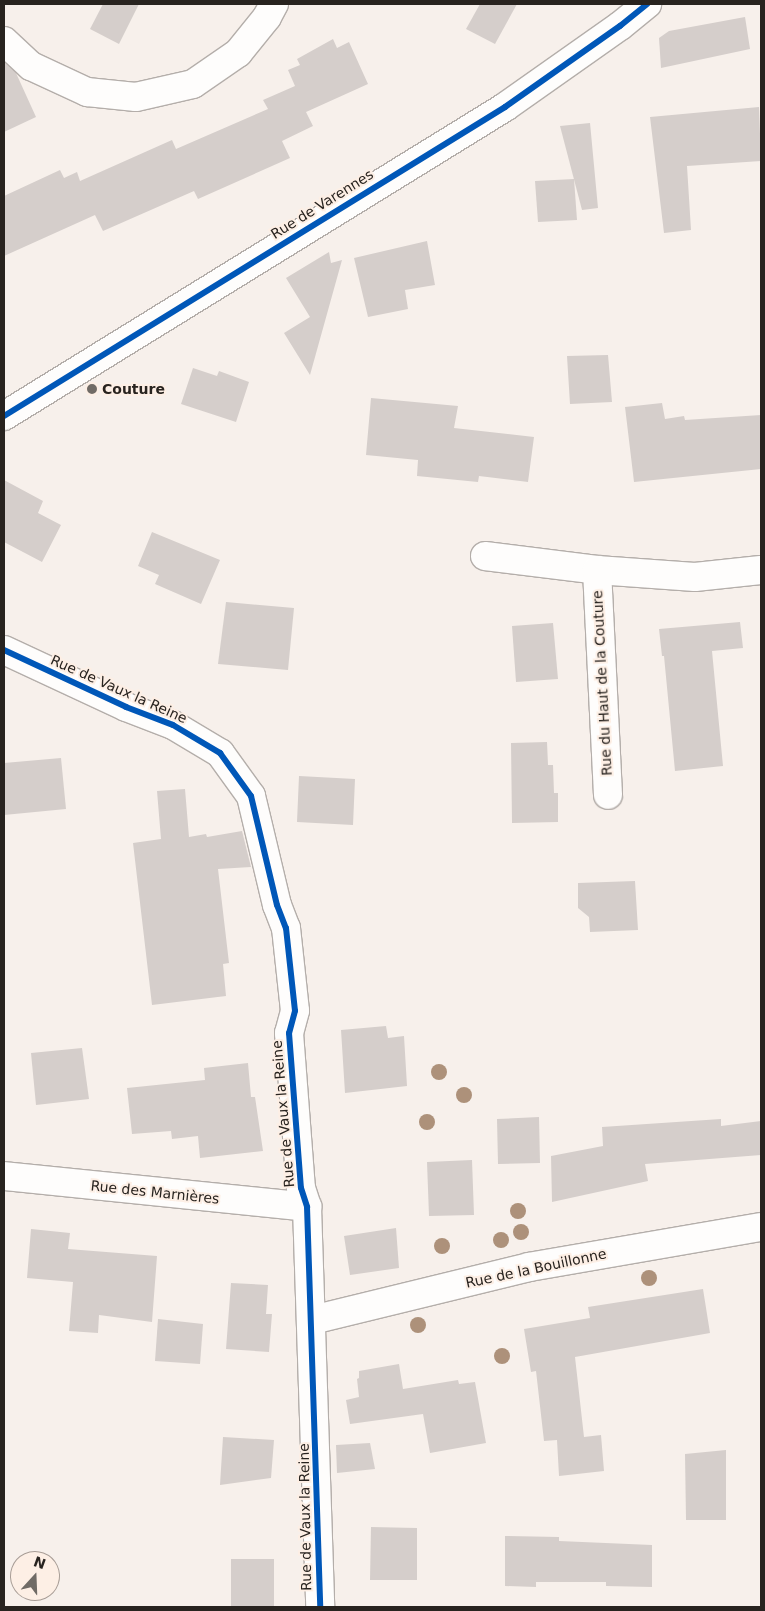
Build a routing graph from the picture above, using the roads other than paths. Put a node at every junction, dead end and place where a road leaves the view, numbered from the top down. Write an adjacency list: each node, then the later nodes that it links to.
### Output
1 (274, 4): 3 (street)
2 (647, 4): 4 (street, Rue de Varennes)
3 (4, 42)
4 (4, 416)
5 (485, 556): 6 (street, Rue du Haut de la Couture)
6 (597, 570): 7 (street, Rue du Haut de la Couture); 9 (street, Rue du Haut de la Couture)
7 (761, 570)
8 (4, 650): 11 (street, Rue de Vaux la Reine)
9 (608, 795)
10 (4, 1176): 11 (street, Rue des Marnières)
11 (307, 1207): 13 (street, Rue de Vaux la Reine)
12 (761, 1227): 13 (street, Rue de la Bouillonne)
13 (312, 1320): 14 (street, Rue de Vaux la Reine)
14 (320, 1607)

